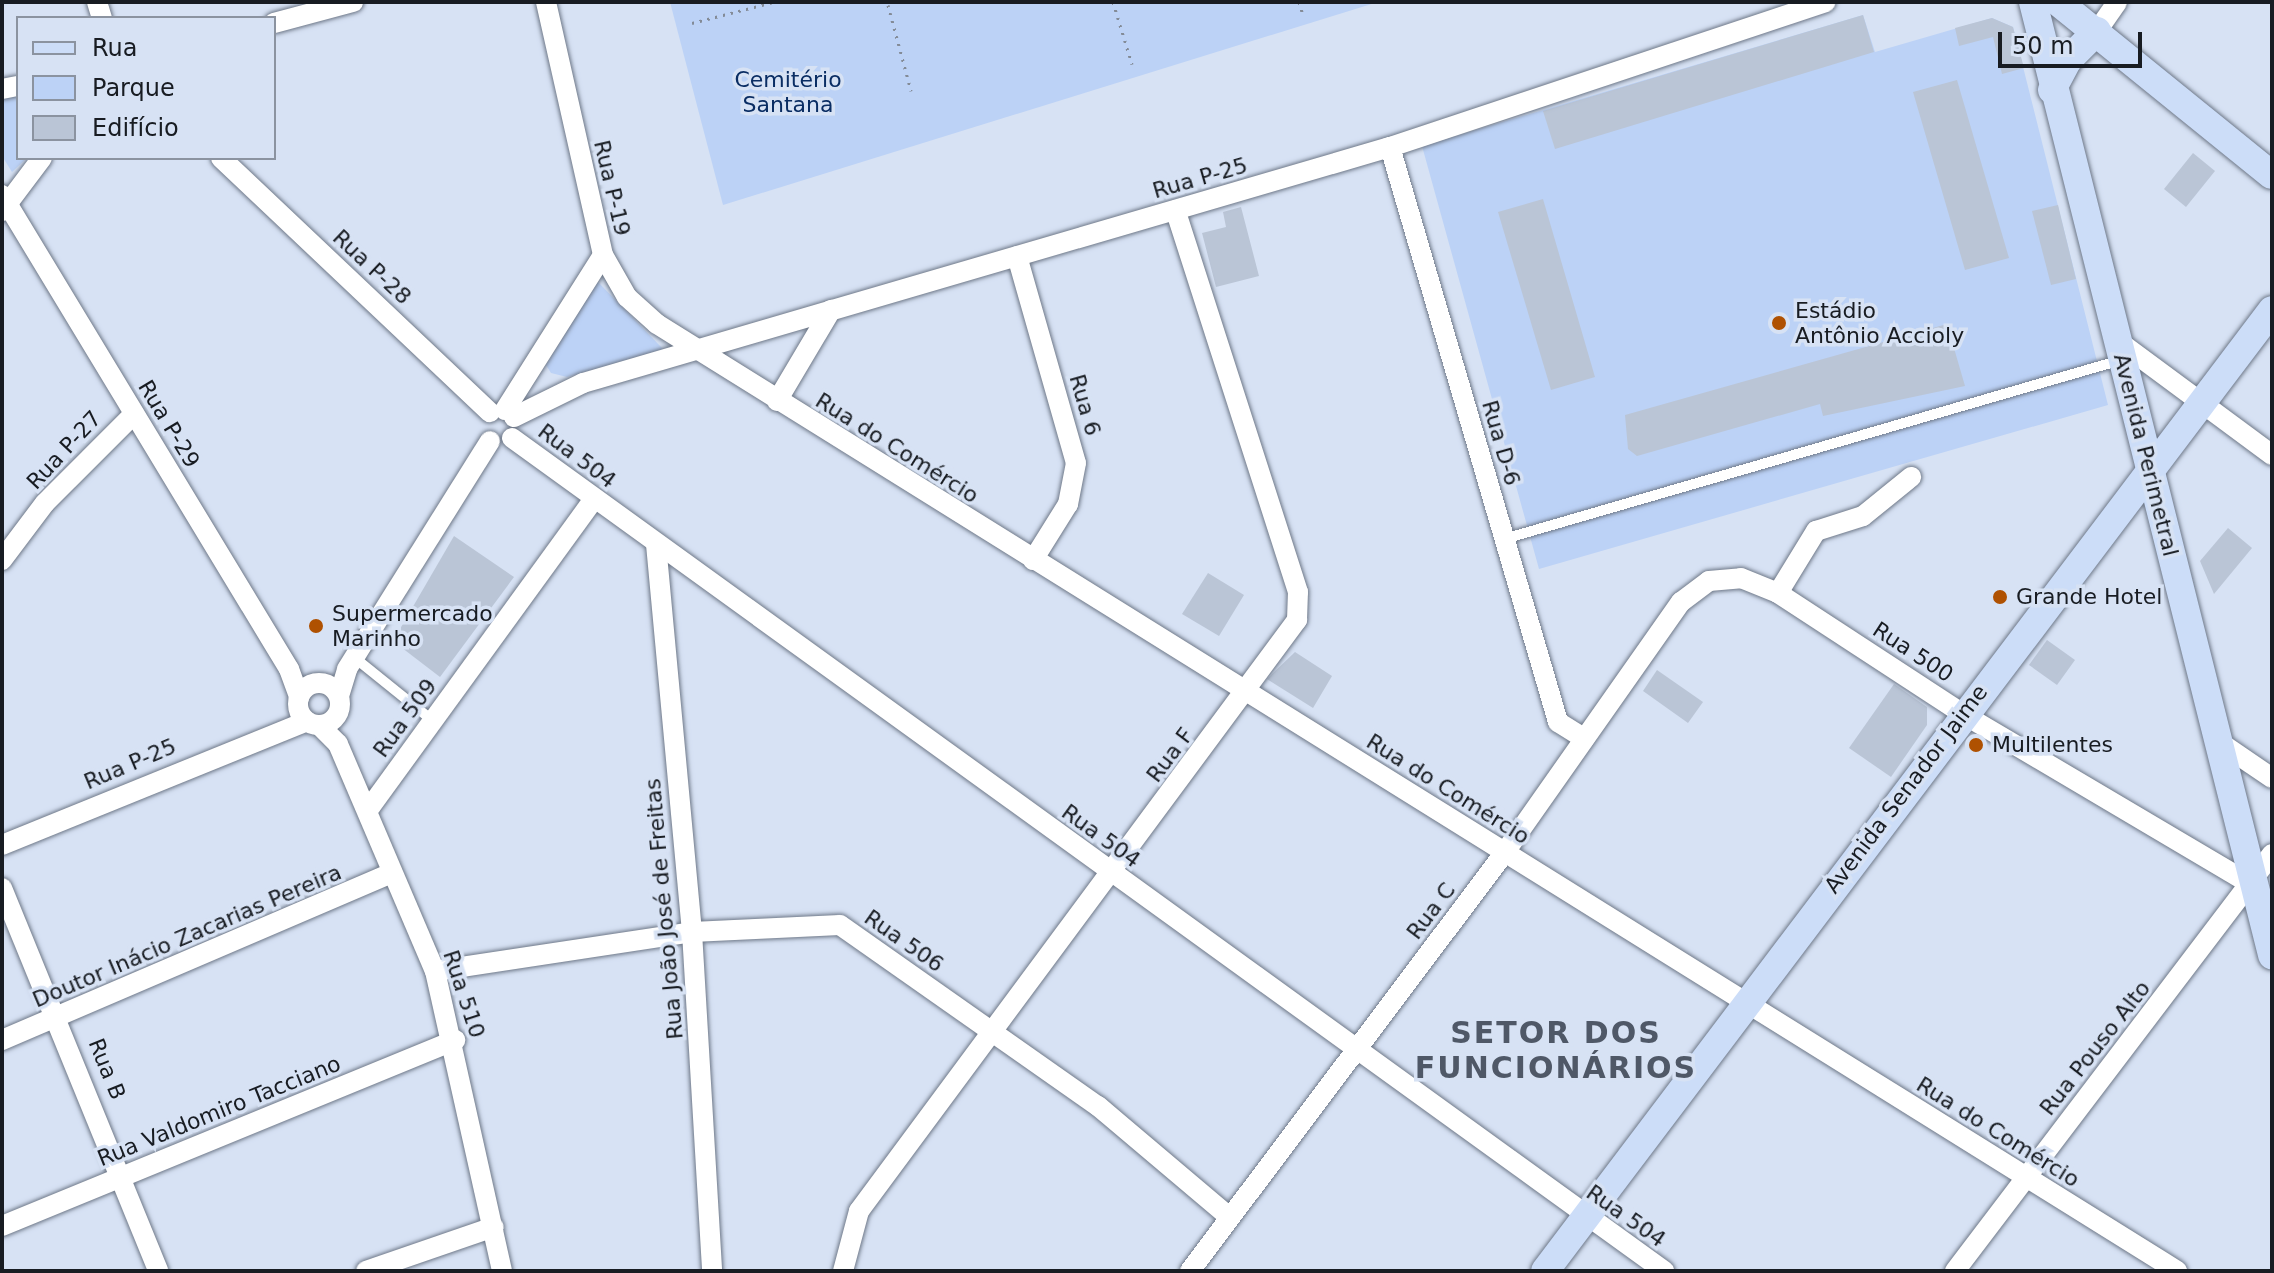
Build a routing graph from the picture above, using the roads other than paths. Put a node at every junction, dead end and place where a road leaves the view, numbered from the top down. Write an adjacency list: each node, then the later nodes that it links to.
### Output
1 (353, 2): 7 (street)
2 (546, 2): 16 (street, Rua P-19)
3 (1825, 2): 10 (street, Rua P-25)
4 (2033, 2): 9 (street, Avenida Perimetral)
5 (2058, 2): 8 (street)
6 (2117, 2): 8 (street)
7 (276, 22)
8 (2097, 31): 9 (street); 13 (street)
9 (2052, 90): 21 (street, Avenida Perimetral)
10 (1390, 147): 15 (street, Rua P-25); 33 (street, Rua D-6)
11 (40, 160): 14 (street)
12 (223, 160): 27 (street, Rua P-28)
13 (2272, 175)
14 (4, 204): 26 (street, Rua P-29)
15 (1175, 210): 17 (street, Rua P-25); 42 (street, Rua F)
16 (603, 255): 20 (street, Rua P-19); 22 (street)
17 (1017, 256): 18 (street, Rua P-25); 36 (street, Rua 6)
18 (831, 310): 20 (street, Rua P-25); 24 (street)
19 (2272, 310): 25 (street, Avenida Senador Jaime)
20 (692, 350): 23 (street, Rua P-25); 24 (street, Rua do Comércio)
21 (2120, 350): 25 (street); 30 (street, Avenida Perimetral); 33 (lane)
22 (532, 376): 23 (street, Rua P-25); 27 (street)
23 (583, 383): 27 (street, Rua P-25)
24 (777, 401): 36 (street, Rua do Comércio)
25 (2202, 402): 29 (street); 30 (street, Avenida Senador Jaime)
26 (134, 414): 35 (street, Rua P-27); 40 (street, Rua P-29)
27 (505, 419): 28 (street, Rua P-25); 28 (street); 32 (street, Rua 504)
28 (490, 441): 39 (street)
29 (2272, 455)
30 (2148, 474): 44 (street, Avenida Senador Jaime); 47 (street, Avenida Perimetral)
31 (1911, 477): 38 (street)
32 (594, 499): 34 (street, Rua 504); 45 (street, Rua 509)
33 (1504, 539): 46 (street, Rua D-6)
34 (656, 544): 53 (street, Rua 504); 57 (street, Rua João José de Freitas)
35 (2, 560)
36 (1033, 560): 42 (street, Rua do Comércio)
37 (1709, 581): 38 (street, Rua 500); 46 (street, Rua C)
38 (1778, 593): 44 (street, Rua 500)
39 (351, 663): 41 (street); 45 (lane)
40 (289, 669): 41 (street); 43 (street, Rua P-29)
41 (327, 687): 43 (street); 43 (street)
42 (1248, 693): 51 (street, Rua do Comércio); 53 (street, Rua F)
43 (312, 713): 49 (street, Rua 510); 50 (street, Rua P-25)
44 (1963, 714): 56 (street, Rua 500); 60 (street, Avenida Senador Jaime)
45 (433, 721): 49 (street, Rua 509)
46 (1584, 738): 51 (street, Rua C)
47 (2225, 746): 48 (street); 56 (street, Avenida Perimetral)
48 (2272, 778)
49 (368, 810): 54 (street, Rua 510)
50 (2, 845)
51 (1505, 852): 60 (street, Rua do Comércio); 65 (street, Rua C)
52 (2272, 854): 56 (street, Rua Pouso Alto)
53 (1110, 872): 62 (street, Rua F); 65 (street, Rua 504)
54 (390, 874): 59 (street, Rua 510); 61 (street, Doutor Inácio Zacarias Pereira)
55 (2, 888): 61 (street, Rua B)
56 (2262, 891): 58 (street, Avenida Perimetral); 67 (street, Rua Pouso Alto)
57 (692, 932): 59 (street, Rua 506); 62 (street, Rua 506); 75 (street, Rua João José de Freitas)
58 (2272, 955)
59 (435, 971): 64 (street, Rua 510)
60 (1747, 999): 67 (street, Rua do Comércio); 69 (street, Avenida Senador Jaime)
61 (61, 1018): 63 (street, Doutor Inácio Zacarias Pereira); 66 (street, Rua B)
62 (990, 1029): 68 (street, Rua 506); 76 (street, Rua F)
63 (2, 1040)
64 (455, 1040): 66 (street, Rua Valdomiro Tacciano); 71 (street, Rua 510)
65 (1356, 1052): 68 (street, Rua C); 69 (street, Rua 504)
66 (123, 1176): 70 (street, Rua Valdomiro Tacciano); 72 (street, Rua B)
67 (2025, 1178): 80 (street, Rua Pouso Alto); 81 (street, Rua do Comércio)
68 (1227, 1215): 77 (street, Rua C)
69 (1585, 1217): 78 (street, Avenida Senador Jaime); 79 (street, Rua 504)
70 (2, 1226)
71 (494, 1227): 73 (street); 74 (street, Rua 510)
72 (158, 1271)
73 (366, 1271)
74 (502, 1271)
75 (712, 1271)
76 (843, 1271)
77 (1190, 1271)
78 (1545, 1271)
79 (1664, 1271)
80 (1955, 1271)
81 (2177, 1271)

